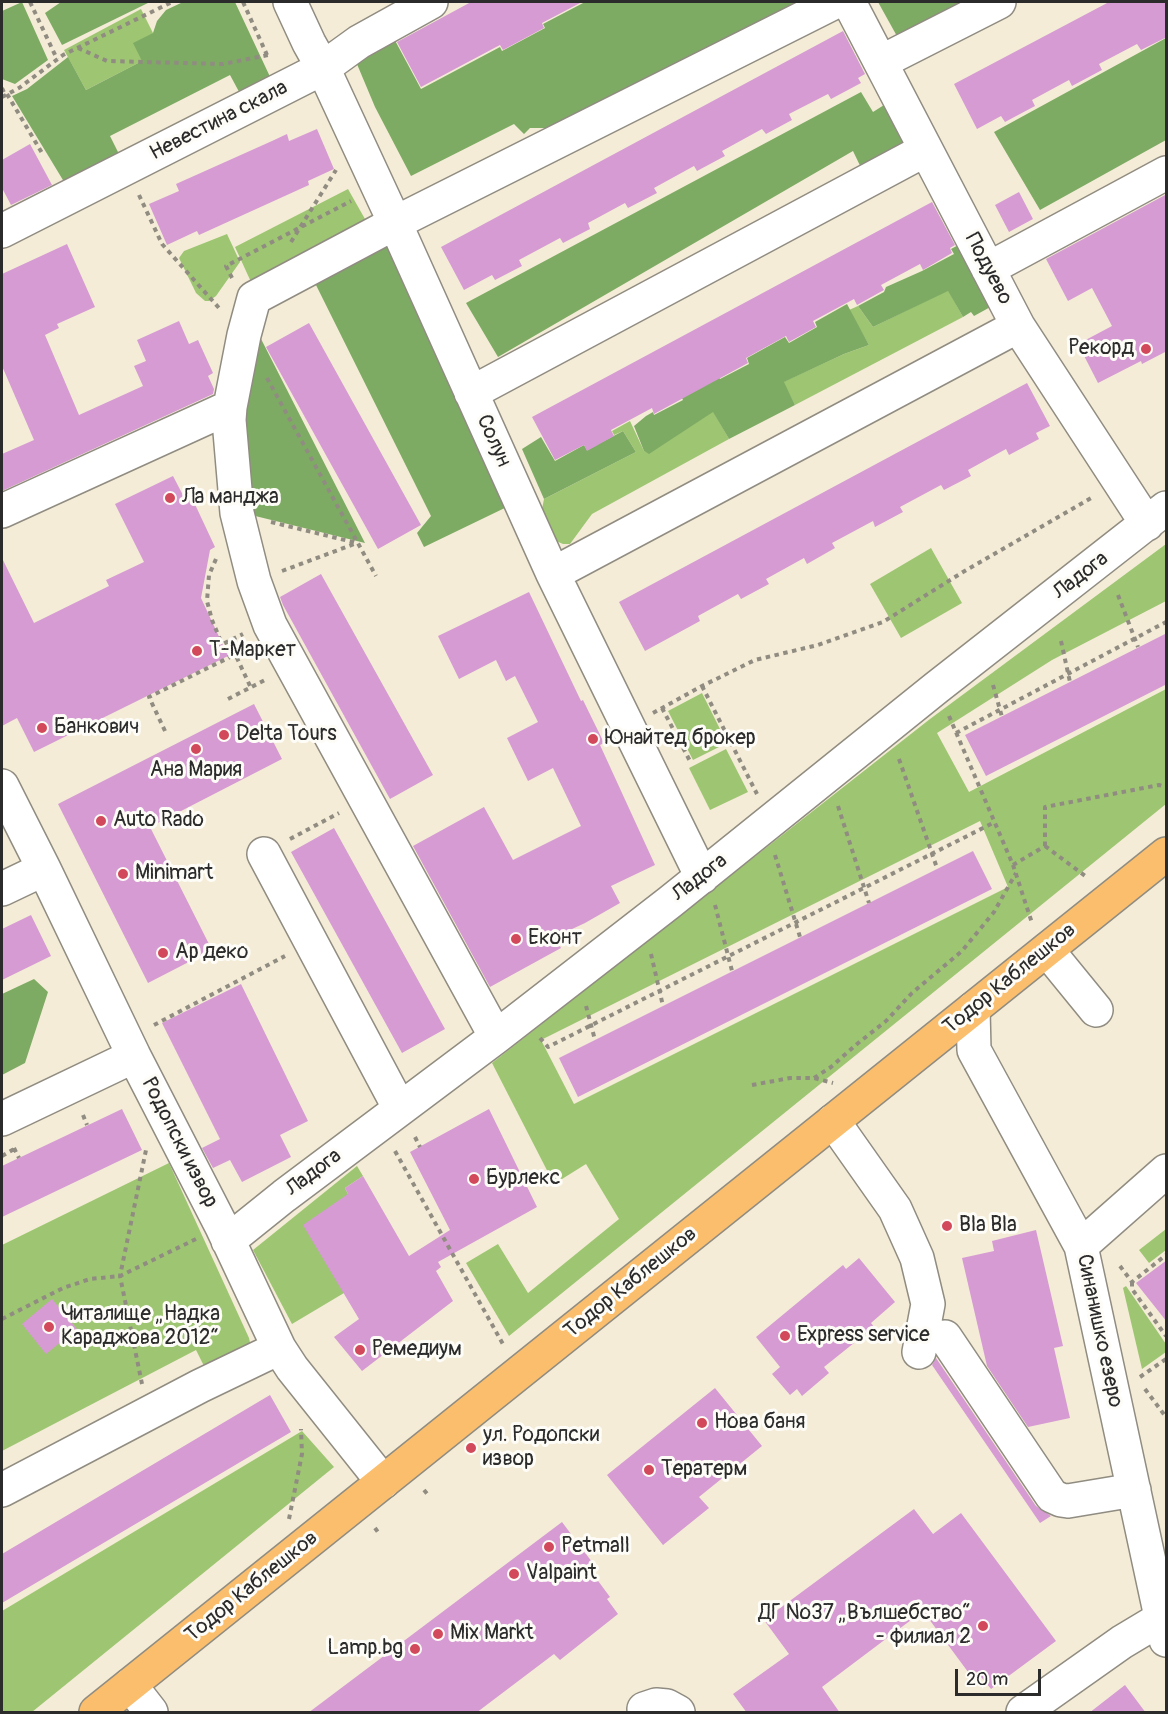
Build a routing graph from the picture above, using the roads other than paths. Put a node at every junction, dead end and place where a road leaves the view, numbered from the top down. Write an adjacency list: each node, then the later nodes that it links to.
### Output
1 (290, 2): 7 (street, Солун)
2 (431, 2): 7 (street, Невестина скала)
3 (835, 2): 10 (street)
4 (849, 2): 6 (street, Подуево)
5 (999, 2): 6 (street)
6 (881, 62): 8 (street, Подуево)
7 (323, 69): 10 (street, Солун); 11 (street, Невестина скала)
8 (925, 150): 12 (street, Подуево); 14 (street)
9 (1167, 173): 12 (street)
10 (395, 223): 14 (street, Солун); 15 (street)
11 (2, 231)
12 (988, 268): 13 (street, Подуево)
13 (1018, 326): 17 (street, Подуево); 18 (street)
14 (471, 393): 18 (street, Солун)
15 (230, 408): 16 (street); 28 (street)
16 (2, 511)
17 (1157, 516): 24 (street, Ладога)
18 (553, 574): 24 (street, Солун)
19 (2, 786): 22 (street, Родопски извор)
20 (264, 854): 32 (street)
21 (1167, 854): 25 (main road, Тодор Каблешков)
22 (44, 869): 23 (street); 29 (street, Родопски извор)
23 (2, 889)
24 (709, 889): 28 (street, Ладога)
25 (1040, 938): 26 (main road, Тодор Каблешков); 27 (street)
26 (973, 1009): 31 (main road, Тодор Каблешков); 35 (street, Синанишко езеро)
27 (1096, 1010)
28 (496, 1037): 32 (street, Ладога)
29 (130, 1048): 30 (street); 34 (street, Родопски извор)
30 (2, 1119)
31 (833, 1121): 37 (main road, Тодор Каблешков); 39 (street)
32 (407, 1122): 34 (street, Ладога)
33 (1167, 1171): 35 (street)
34 (225, 1234): 36 (street, Родопски извор)
35 (1081, 1246): 39 (street, Синанишко езеро)
36 (279, 1348): 37 (street, Родопски извор); 38 (street)
37 (383, 1482): 42 (main road, Тодор Каблешков)
38 (2, 1490)
39 (1134, 1490): 40 (street, Синанишко езеро)
40 (1154, 1525): 41 (street, Синанишко езеро)
41 (1164, 1629): 47 (street)
42 (130, 1685): 44 (main road, Тодор Каблешков); 45 (street)
43 (644, 1709): 46 (street)
44 (96, 1713)
45 (151, 1713)
46 (678, 1713)
47 (1023, 1713)

